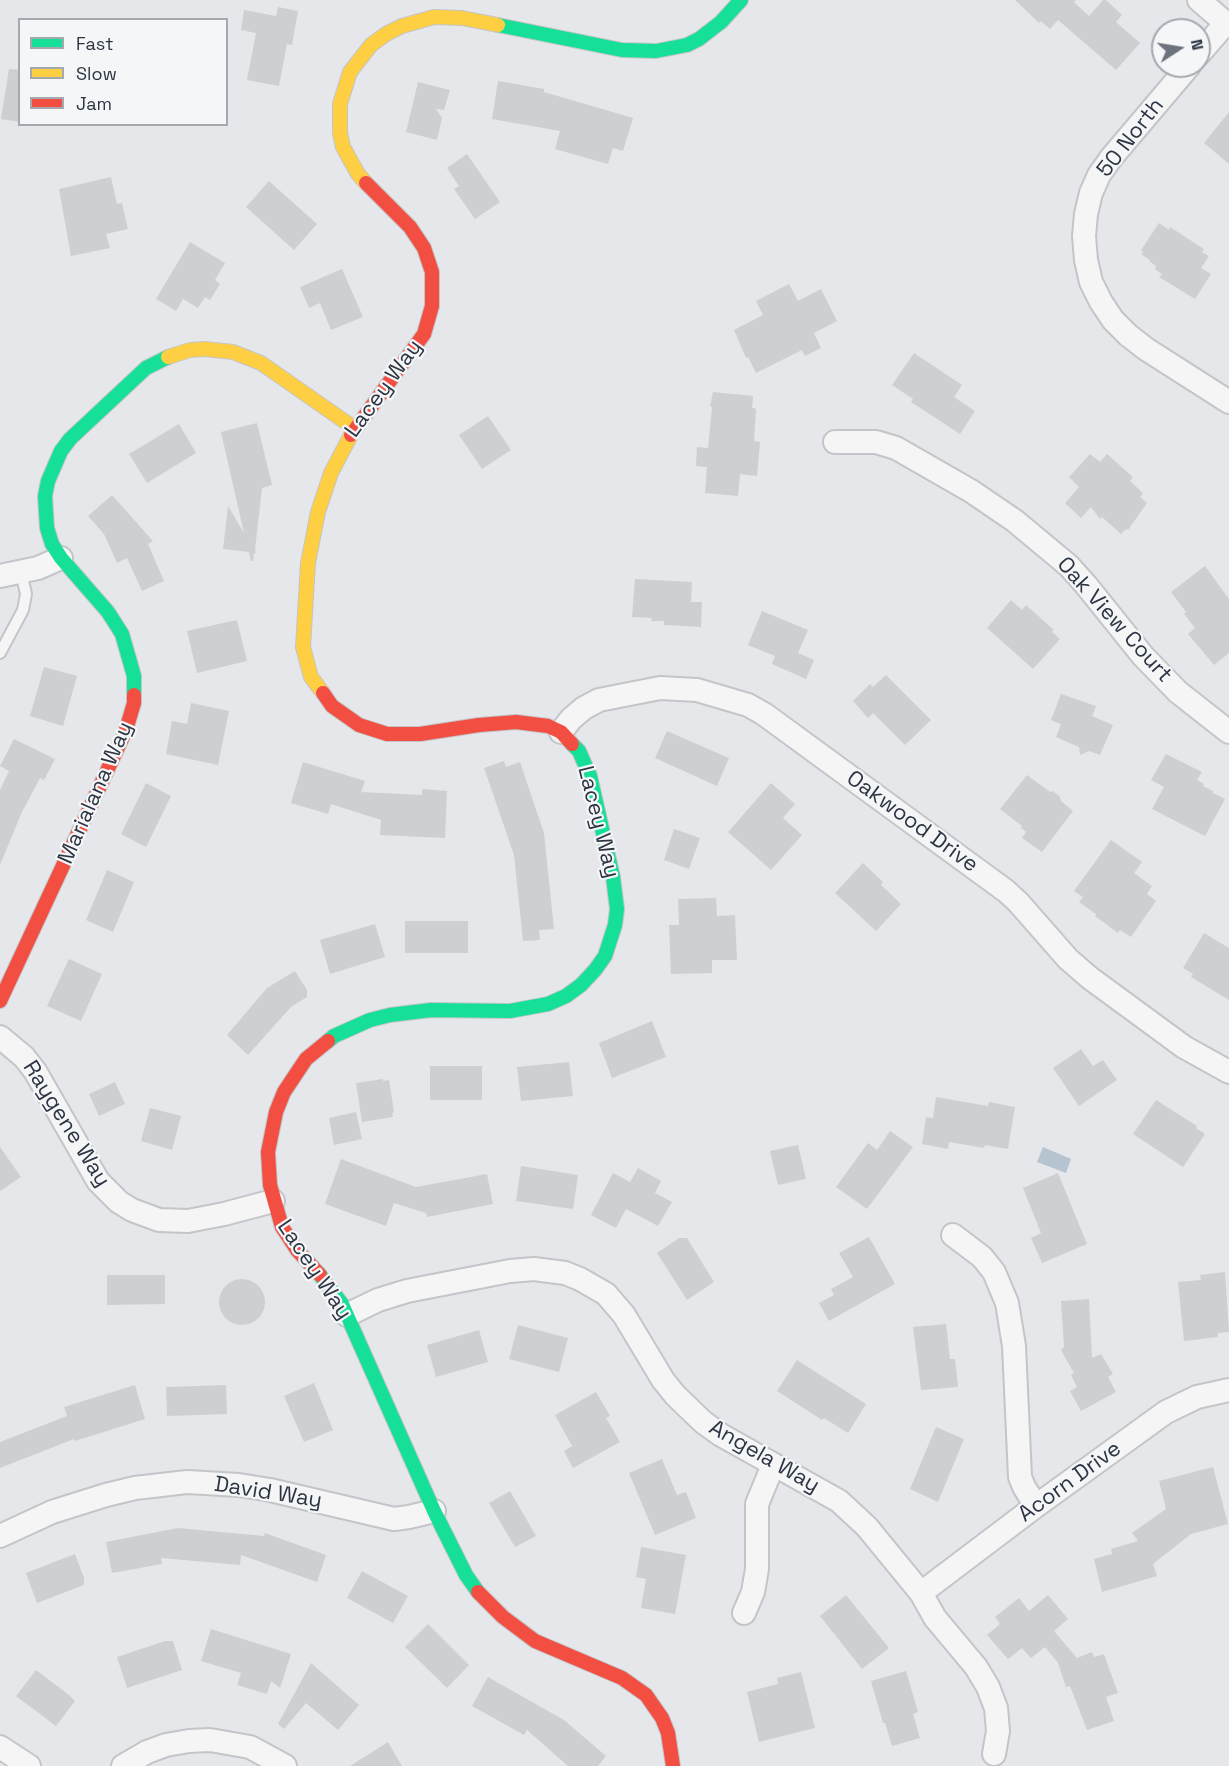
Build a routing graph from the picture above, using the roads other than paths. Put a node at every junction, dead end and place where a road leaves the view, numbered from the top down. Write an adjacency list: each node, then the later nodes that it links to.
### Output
1 (741, 0): 7 (street, Lacey Way)
2 (1199, 0): 3 (street)
3 (1227, 24): 4 (street)
4 (1211, 41)
5 (1179, 78): 6 (street, 50 North)
6 (1229, 402)
7 (354, 428): 9 (street, Marialana Way); 12 (street, Lacey Way)
8 (835, 442): 13 (street, Oak View Court)
9 (61, 558): 10 (street); 14 (street, Marialana Way)
10 (11, 574): 11 (lane)
11 (0, 654)
12 (561, 732): 16 (street, Oakwood Drive); 17 (street, Lacey Way)
13 (1229, 732)
14 (0, 1001)
15 (0, 1037): 17 (street, Raygene Way)
16 (1229, 1072)
17 (273, 1201): 19 (street, Lacey Way)
18 (953, 1235): 22 (street)
19 (346, 1315): 21 (street, Angela Way); 23 (street, Lacey Way)
20 (1229, 1390): 22 (street, Acorn Drive)
21 (773, 1465): 25 (street, Angela Way); 26 (street)
22 (1036, 1506): 25 (street, Acorn Drive)
23 (434, 1510): 24 (street, David Way); 32 (street, Lacey Way)
24 (0, 1536)
25 (921, 1593): 28 (street, Angela Way)
26 (744, 1613)
27 (0, 1747): 29 (street)
28 (994, 1754)
29 (29, 1766)
30 (123, 1766): 31 (street)
31 (285, 1766)
32 (673, 1766)

